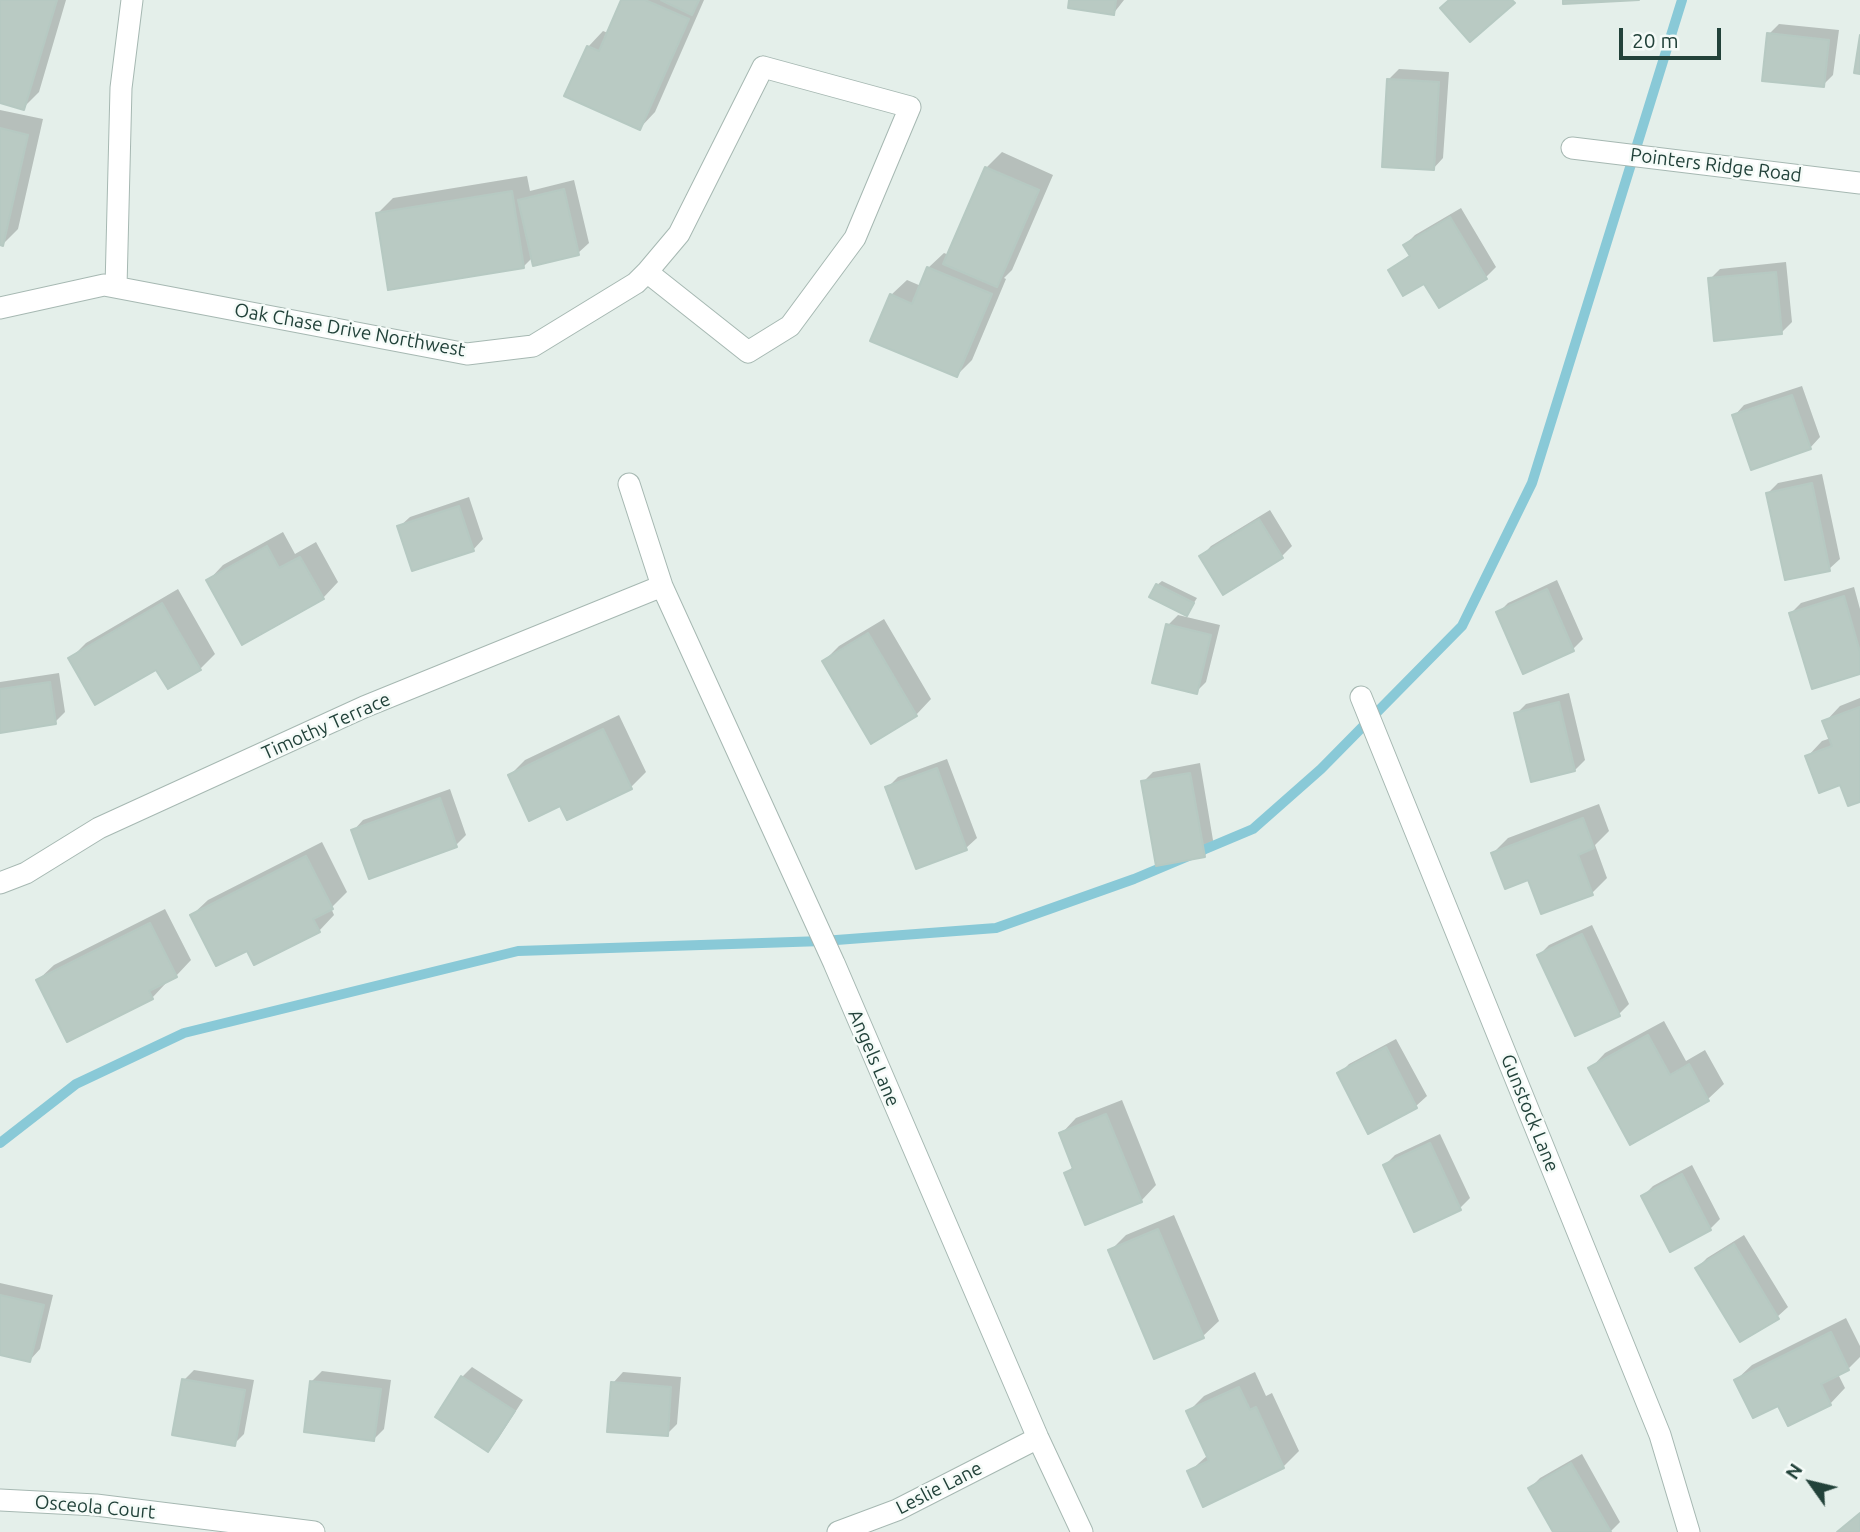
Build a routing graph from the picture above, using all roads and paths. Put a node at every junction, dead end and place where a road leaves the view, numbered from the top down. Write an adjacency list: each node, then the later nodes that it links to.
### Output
1 (132, 0): 5 (street)
2 (1572, 148): 3 (street, Pointers Ridge Road)
3 (1860, 183)
4 (647, 272): 4 (street, Oak Chase Drive Northwest); 5 (street, Oak Chase Drive Northwest)
5 (116, 287): 6 (street, Oak Chase Drive Northwest)
6 (0, 308)
7 (629, 484): 8 (street, Angels Lane)
8 (662, 586): 10 (street, Timothy Terrace); 11 (street, Angels Lane)
9 (1361, 697): 16 (street, Gunstock Lane)
10 (0, 883)
11 (1038, 1438): 14 (street, Leslie Lane); 15 (street, Angels Lane)
12 (0, 1500): 13 (street, Osceola Court)
13 (314, 1532)
14 (838, 1532)
15 (1082, 1532)
16 (1689, 1532)

